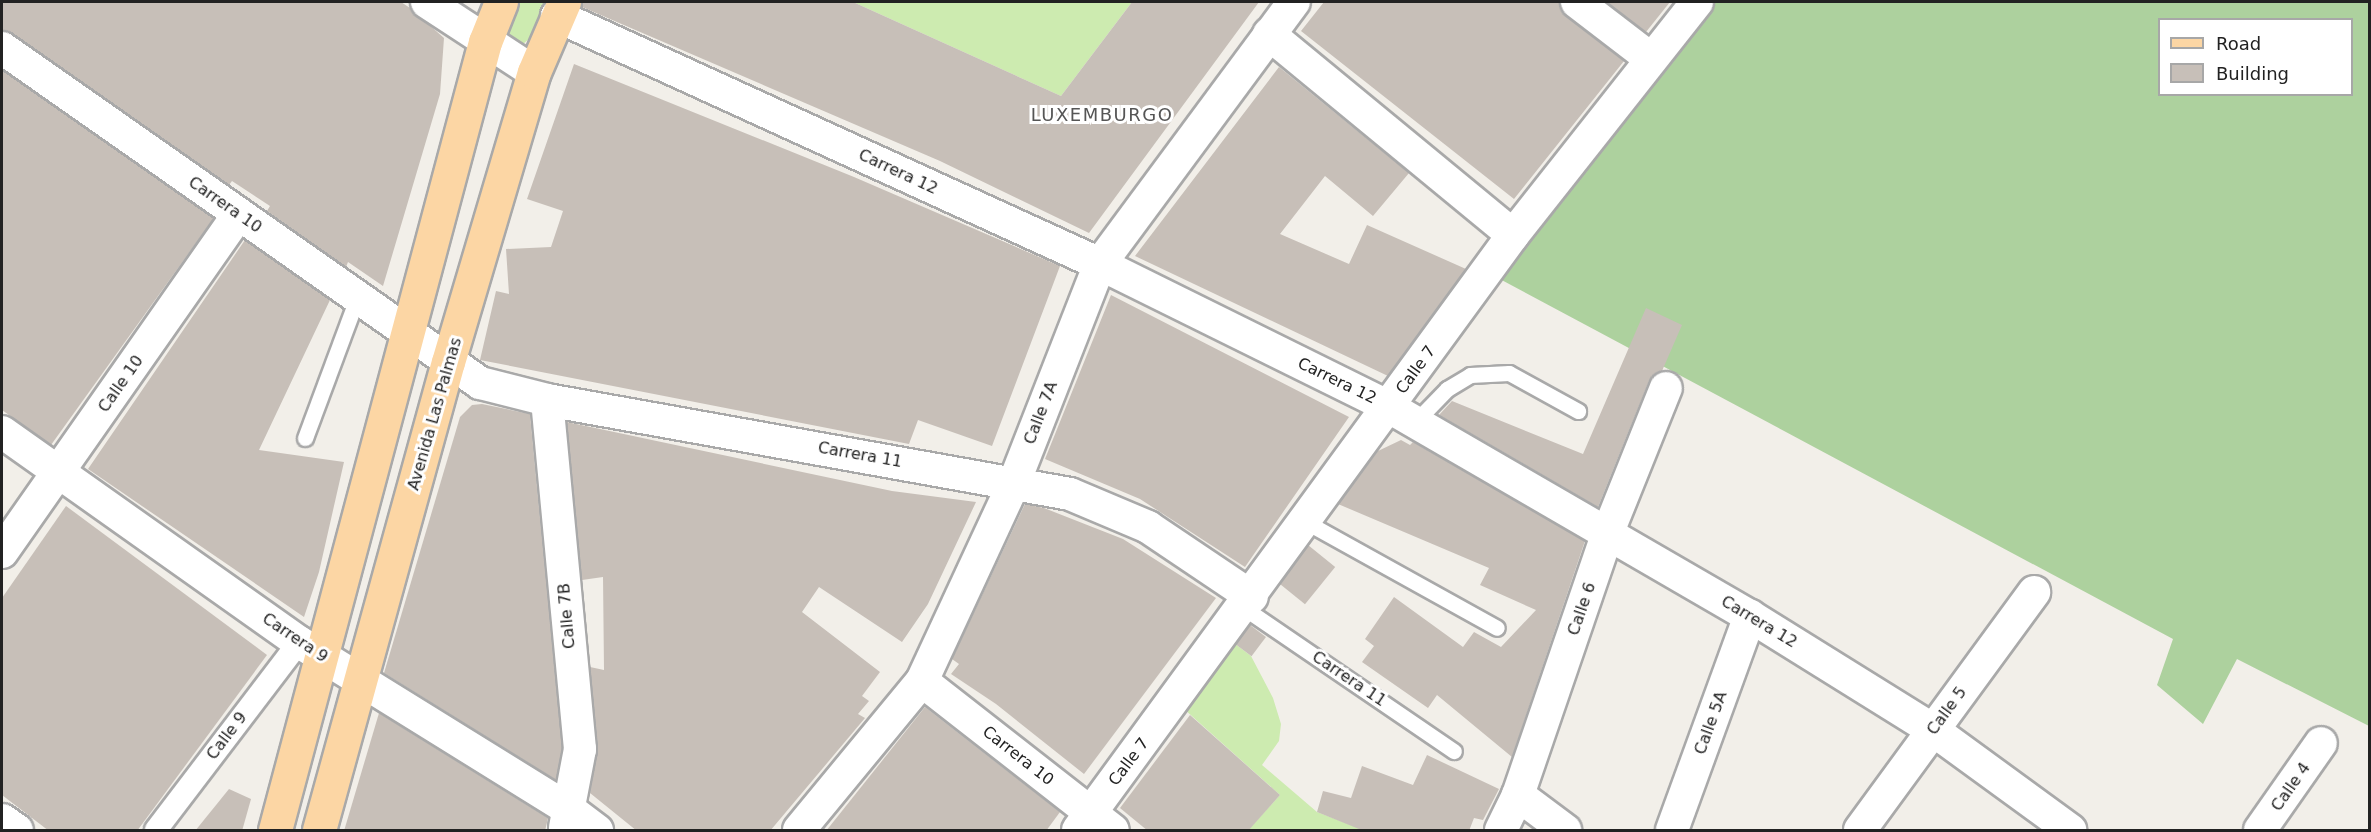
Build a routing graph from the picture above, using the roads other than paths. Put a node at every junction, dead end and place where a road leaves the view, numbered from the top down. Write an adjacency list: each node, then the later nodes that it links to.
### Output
1 (427, 2): 8 (street)
2 (501, 2): 8 (main road)
3 (1294, 2): 7 (street, Calle 7A)
4 (1577, 2): 10 (street)
5 (1697, 2): 10 (street, Calle 7)
6 (560, 9): 11 (main road, Avenida Las Palmas); 14 (street, Carrera 12)
7 (1269, 34): 13 (street); 14 (street, Calle 7A)
8 (485, 42): 11 (street); 16 (main road)
9 (2, 48): 12 (street, Carrera 10)
10 (1650, 58): 13 (street, Calle 7)
11 (534, 72): 17 (main road, Avenida Las Palmas)
12 (238, 214): 15 (street, Carrera 10); 24 (street, Calle 10)
13 (1514, 235): 21 (street, Calle 7)
14 (1100, 264): 21 (street, Carrera 12); 25 (street, Calle 7A)
15 (357, 298): 16 (street, Carrera 10); 23 (lane)
16 (408, 334): 17 (street, Carrera 10); 33 (main road)
17 (448, 362): 19 (street, Carrera 11); 34 (main road, Avenida Las Palmas)
18 (1666, 388): 27 (street, Calle 6)
19 (547, 400): 25 (street, Carrera 11); 41 (street, Calle 7B)
20 (1578, 411): 21 (lane)
21 (1402, 414): 26 (street, Calle 7); 27 (street, Carrera 12)
22 (2, 432): 24 (street, Carrera 9)
23 (305, 438)
24 (59, 472): 28 (street, Calle 10); 33 (street, Carrera 9)
25 (1014, 483): 30 (street, Carrera 11); 35 (street, Calle 7A)
26 (1306, 522): 30 (street, Calle 7); 32 (lane)
27 (1608, 532): 31 (street, Carrera 12); 39 (street, Calle 6)
28 (2, 552)
29 (2034, 592): 36 (street, Calle 5)
30 (1248, 602): 38 (lane, Carrera 11); 42 (street, Calle 7)
31 (1750, 616): 36 (street, Carrera 12); 51 (street, Calle 5A)
32 (1497, 628)
33 (310, 649): 34 (street, Carrera 9); 44 (street, Calle 9); 45 (main road)
34 (361, 681): 41 (street, Carrera 9); 46 (main road, Avenida Las Palmas)
35 (922, 681): 42 (street, Carrera 10); 48 (street, Calle 7A)
36 (1933, 730): 52 (street, Calle 5); 53 (street, Carrera 12)
37 (2321, 743): 54 (street, Calle 4)
38 (1454, 751)
39 (1518, 795): 49 (street, Calle 6); 50 (street)
40 (2, 820): 43 (street)
41 (568, 820): 47 (street, Carrera 9)
42 (1094, 825)
43 (17, 831)
44 (156, 831)
45 (276, 831)
46 (319, 831)
47 (597, 831)
48 (799, 831)
49 (1501, 831)
50 (1565, 831)
51 (1672, 831)
52 (1860, 831)
53 (2070, 831)
54 (2260, 831)

